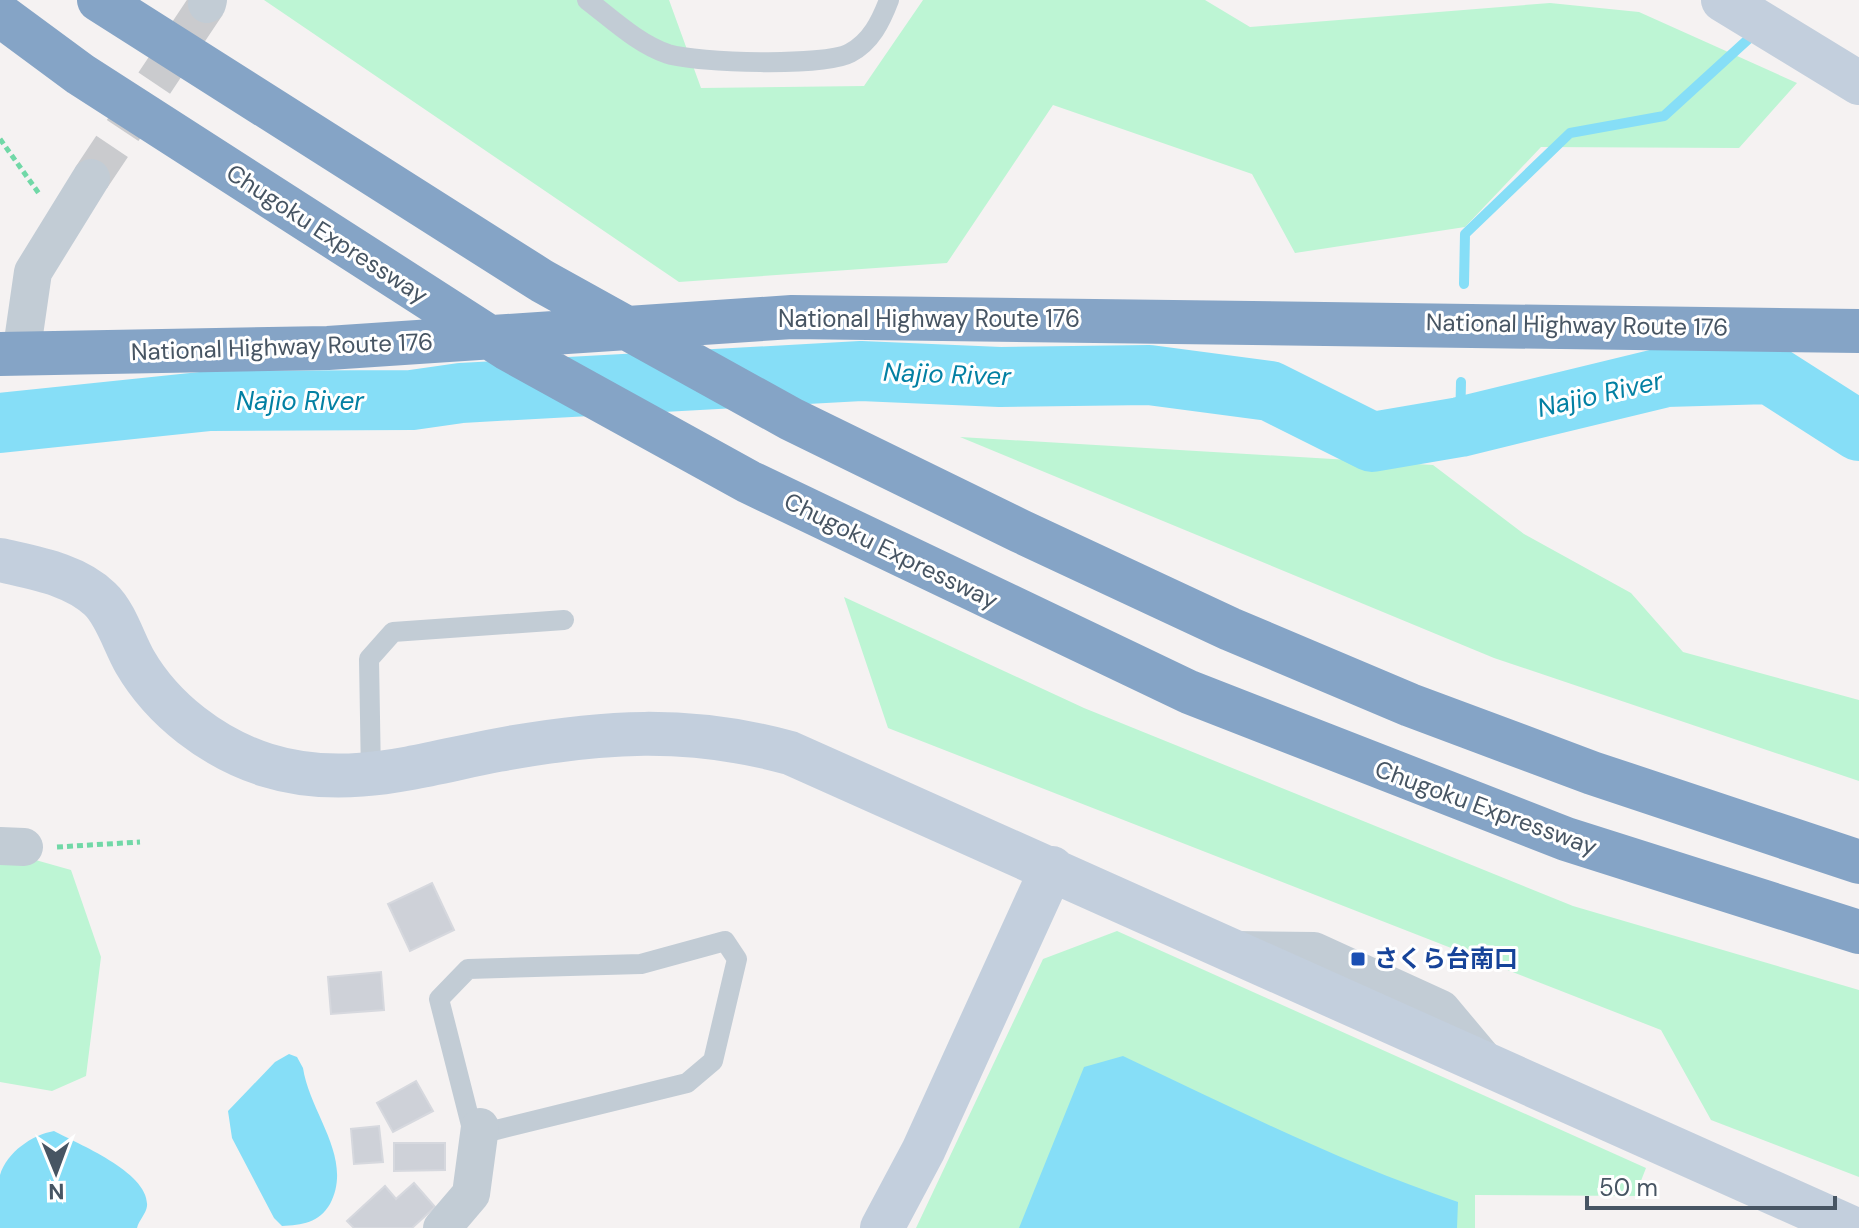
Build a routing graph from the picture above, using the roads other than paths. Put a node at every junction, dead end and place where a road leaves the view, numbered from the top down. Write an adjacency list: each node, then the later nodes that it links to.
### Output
1 (99, 0): 13 (highway)
2 (587, 0): 3 (lane)
3 (889, 0)
4 (1723, 0): 6 (street)
5 (0, 15): 15 (highway, Chugoku Expressway)
6 (1859, 83)
7 (91, 178): 9 (street)
8 (1859, 331): 9 (highway, National Highway Route 176)
9 (11, 355)
10 (0, 560): 12 (street)
11 (564, 620): 12 (lane)
12 (371, 776): 14 (street)
13 (1859, 862)
14 (1052, 868): 18 (street); 19 (street)
15 (1859, 932)
16 (480, 1127): 16 (lane); 17 (street)
17 (442, 1228)
18 (882, 1228)
19 (1852, 1228)

